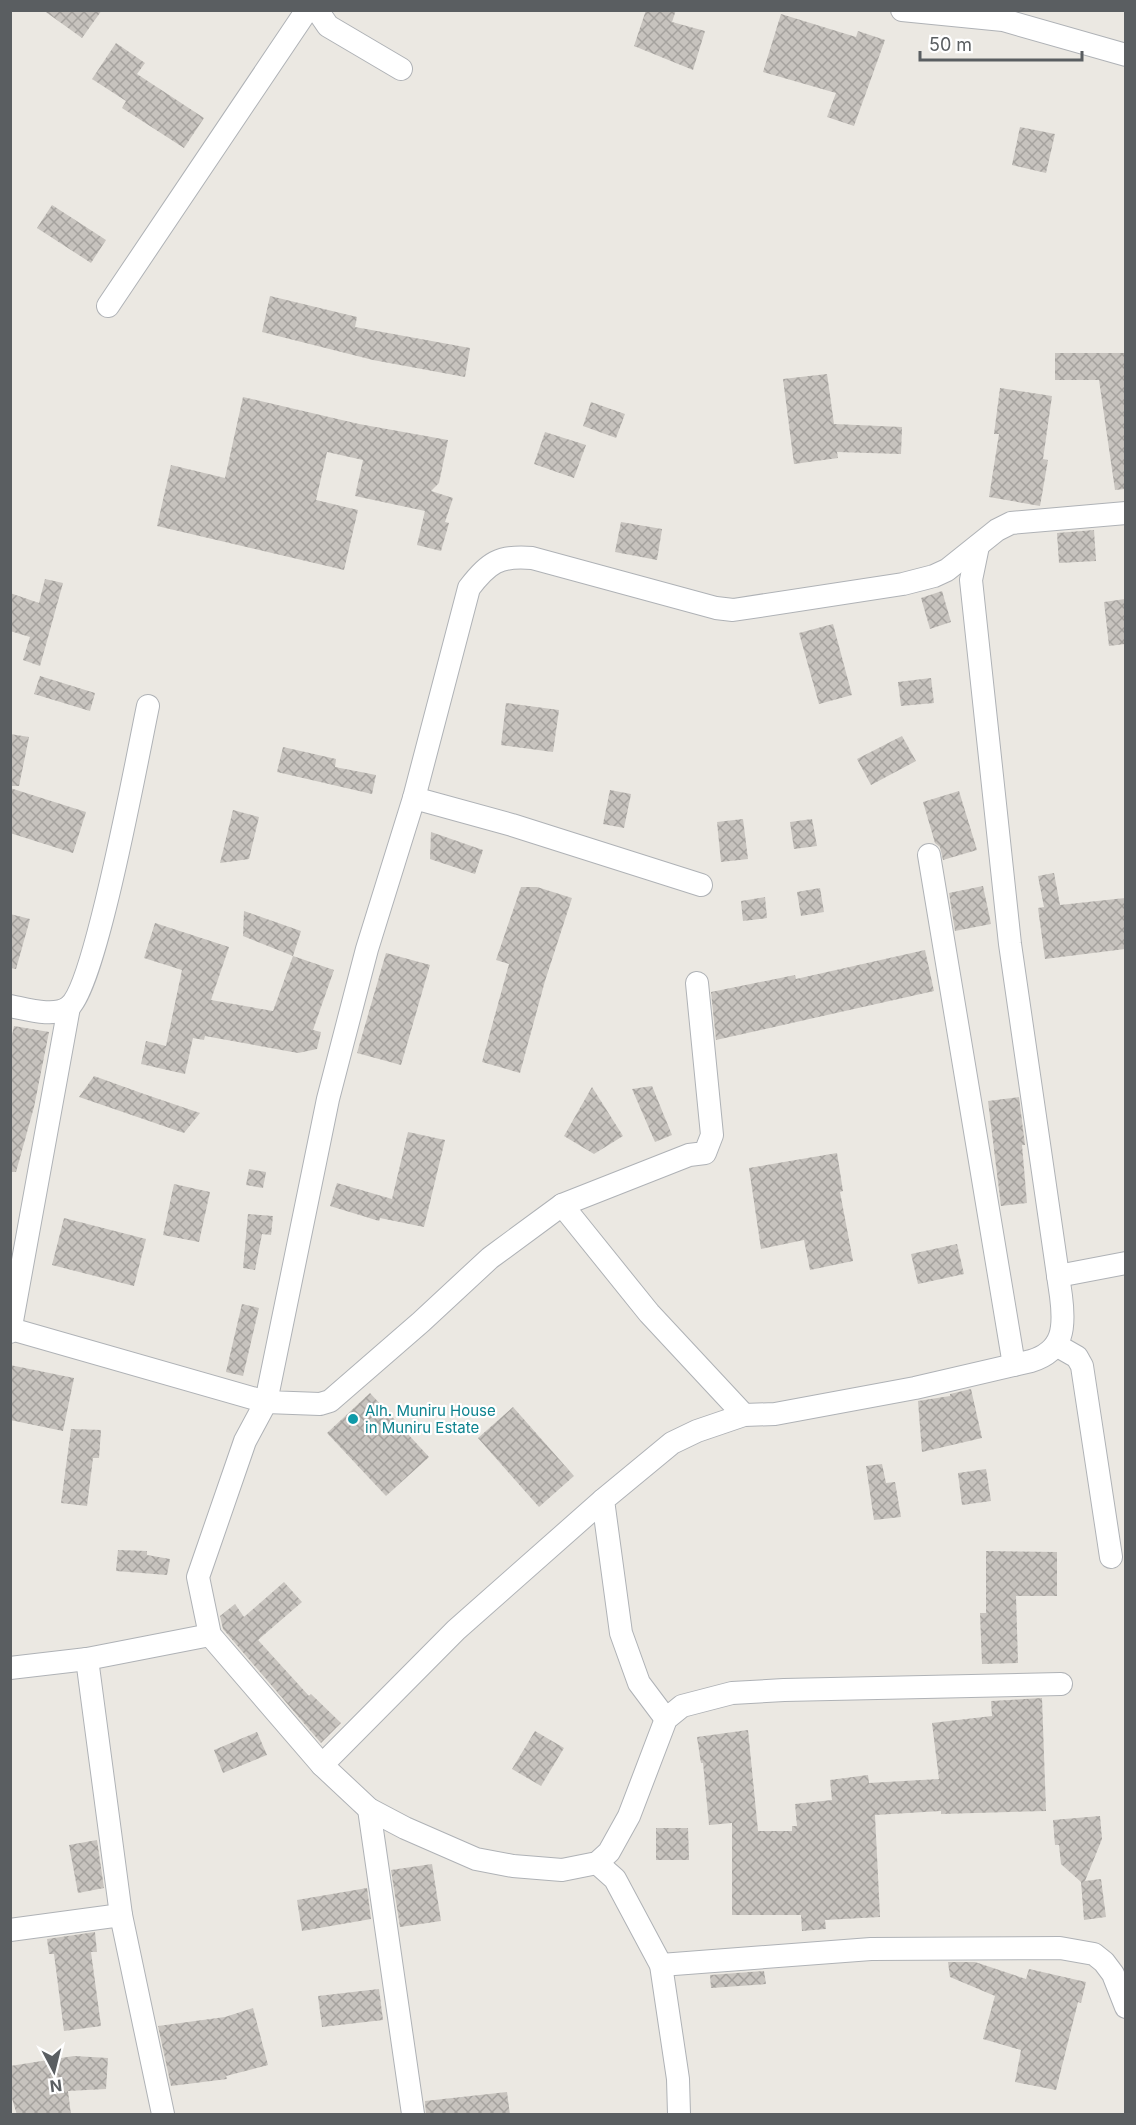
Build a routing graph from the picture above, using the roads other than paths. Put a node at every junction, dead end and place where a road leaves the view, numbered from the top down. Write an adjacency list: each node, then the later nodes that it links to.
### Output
1 (307, 10): 6 (street)
2 (317, 10): 5 (street)
3 (902, 10): 4 (street)
4 (1125, 55)
5 (401, 69)
6 (108, 306)
7 (1125, 513): 8 (street)
8 (978, 546): 9 (street); 10 (street)
9 (947, 570): 10 (street); 12 (street)
10 (971, 580): 20 (street)
11 (148, 706): 17 (street)
12 (414, 798): 14 (street); 24 (street)
13 (929, 855): 23 (street)
14 (701, 885)
15 (697, 983): 18 (street)
16 (10, 1006): 17 (street)
17 (69, 1007): 21 (street)
18 (562, 1205): 24 (street); 25 (street)
19 (1125, 1263): 20 (street)
20 (1058, 1276): 22 (street)
21 (11, 1331): 24 (street)
22 (1056, 1345): 23 (street); 27 (street)
23 (1014, 1365): 25 (street)
24 (266, 1402): 28 (street)
25 (744, 1415): 26 (street)
26 (603, 1500): 32 (street); 33 (street)
27 (1111, 1557)
28 (210, 1635): 29 (street); 33 (street)
29 (87, 1659): 30 (street); 36 (street)
30 (10, 1668)
31 (1061, 1684): 32 (street)
32 (666, 1719): 35 (street)
33 (322, 1765): 34 (street)
34 (369, 1809): 35 (street); 41 (street)
35 (597, 1863): 38 (street)
36 (121, 1915): 37 (street); 40 (street)
37 (10, 1930)
38 (661, 1965): 39 (street); 42 (street)
39 (1125, 2007)
40 (162, 2115)
41 (413, 2115)
42 (679, 2115)

